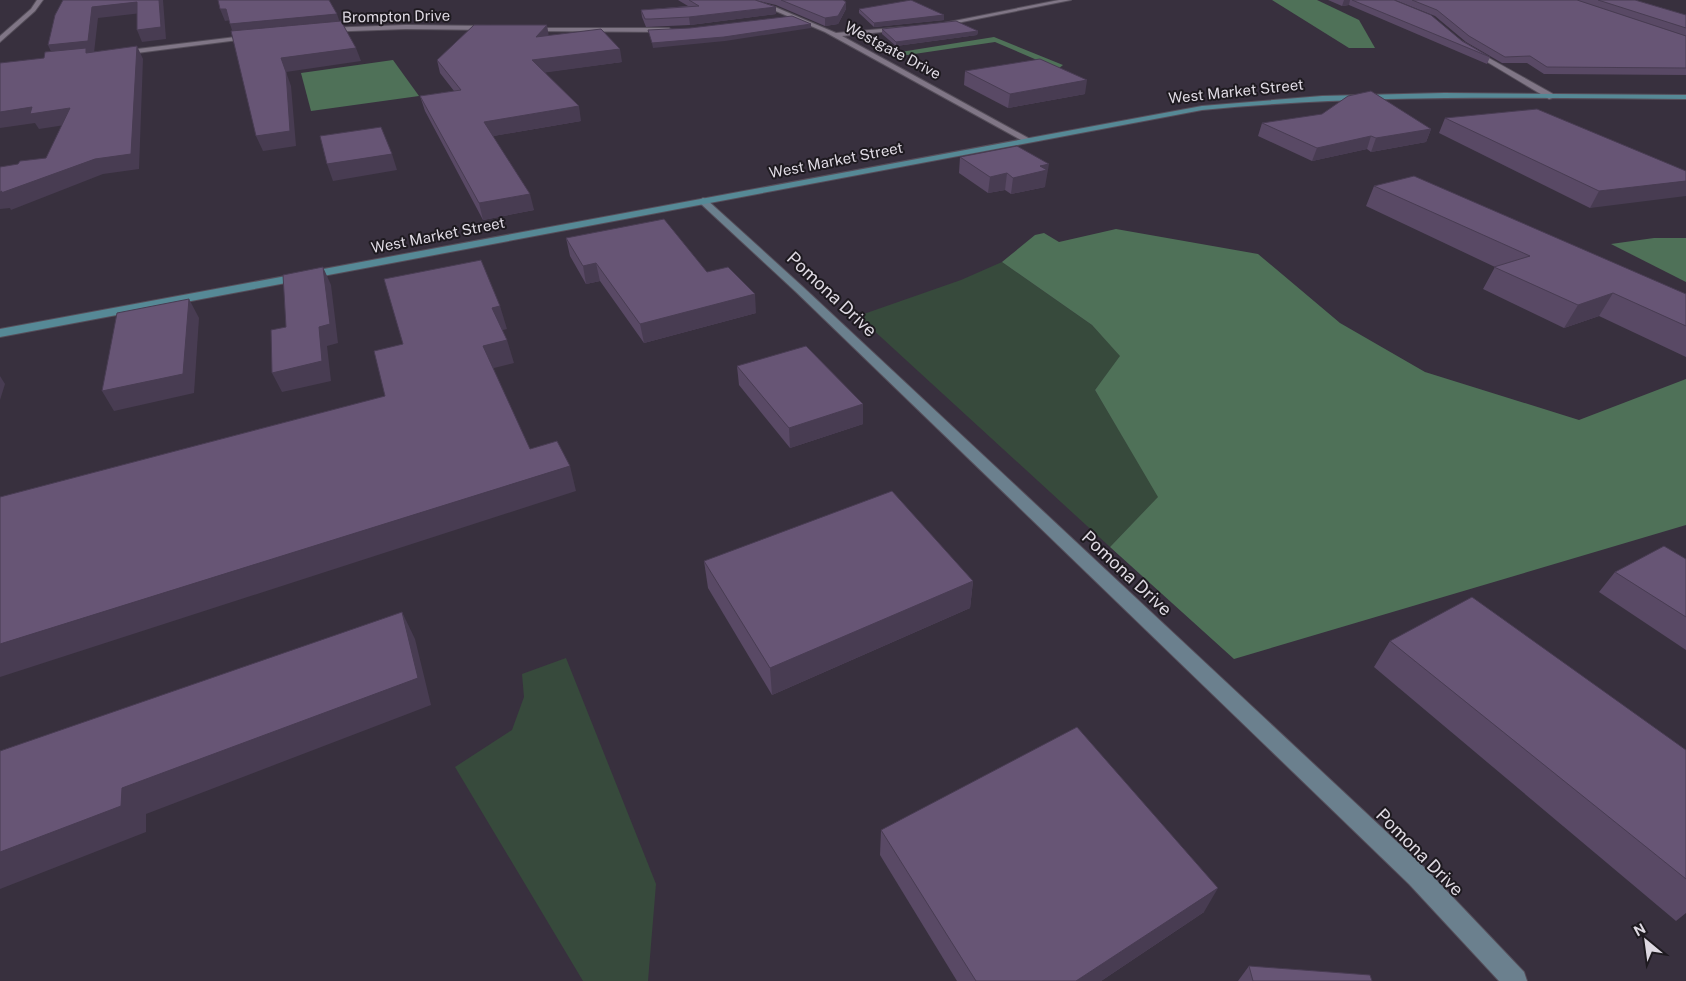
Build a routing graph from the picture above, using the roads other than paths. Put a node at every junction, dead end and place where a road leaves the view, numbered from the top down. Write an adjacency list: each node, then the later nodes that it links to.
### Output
1 (40, 0): 14 (street)
2 (741, 0): 4 (street, Westgate Drive)
3 (1068, 0): 6 (street)
4 (794, 16): 5 (street); 13 (street, Westgate Drive)
5 (781, 18)
6 (926, 26)
7 (502, 28): 11 (street, Brompton Drive)
8 (906, 28): 13 (street)
9 (521, 29): 10 (street)
10 (680, 29)
11 (319, 30)
12 (262, 36): 16 (street)
13 (836, 36): 19 (street, Westgate Drive)
14 (0, 40)
15 (1463, 45): 17 (street)
16 (116, 54)
17 (1552, 97): 18 (main road, West Market Street); 19 (main road, West Market Street)
18 (1686, 97)
19 (1026, 139): 20 (main road, West Market Street)
20 (703, 201): 21 (main road, West Market Street); 22 (street, Pomona Drive)
21 (0, 333)
22 (1515, 981)

